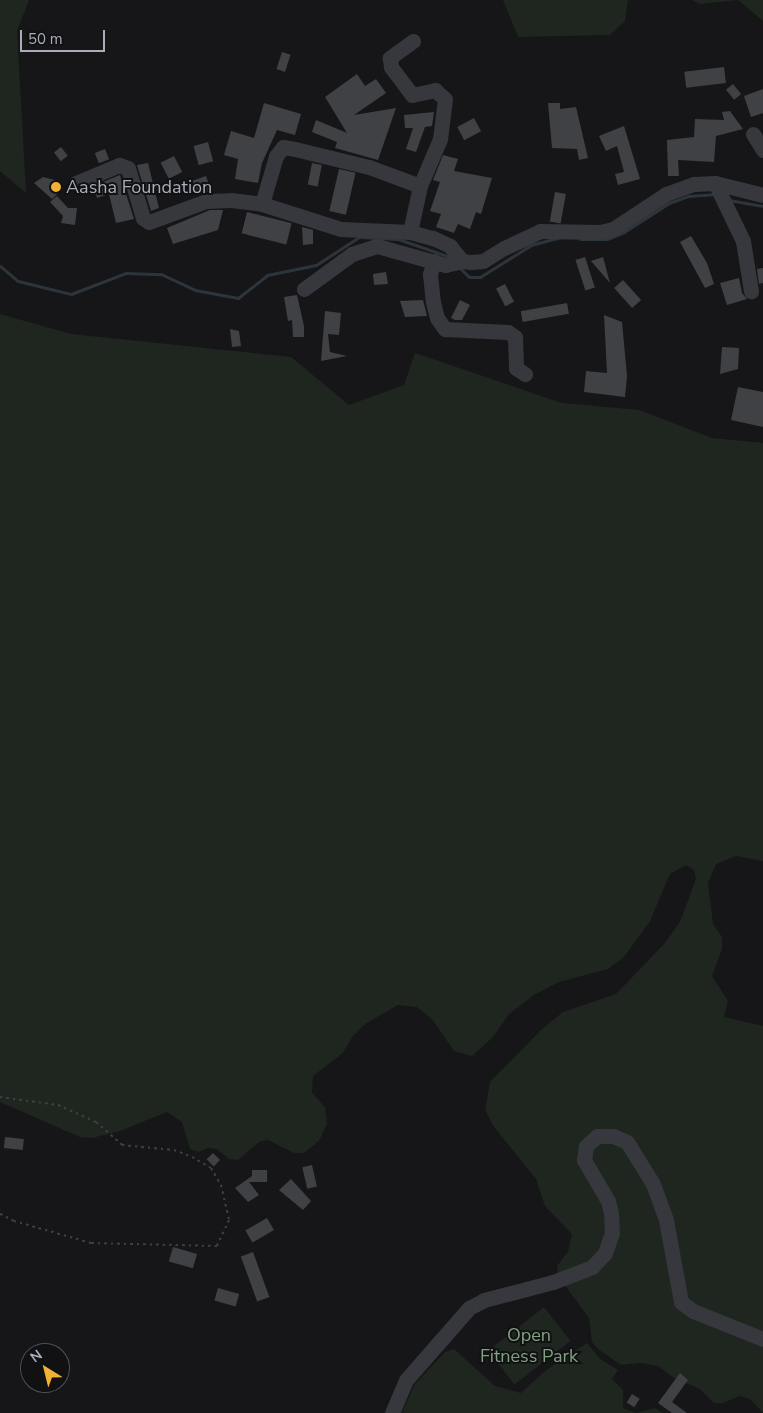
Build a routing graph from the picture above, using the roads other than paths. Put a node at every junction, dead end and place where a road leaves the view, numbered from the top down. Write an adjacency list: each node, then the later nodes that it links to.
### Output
1 (413, 41): 5 (street)
2 (753, 134): 3 (street)
3 (763, 150)
4 (76, 183): 8 (street)
5 (420, 186): 8 (street); 9 (street)
6 (719, 193): 7 (street); 11 (street); 13 (street)
7 (763, 195)
8 (262, 204): 9 (street)
9 (410, 232): 11 (street)
10 (434, 261): 11 (street); 12 (street); 14 (street)
11 (456, 264)
12 (304, 289)
13 (751, 291)
14 (526, 374)
15 (763, 1339): 16 (street)
16 (392, 1413)

